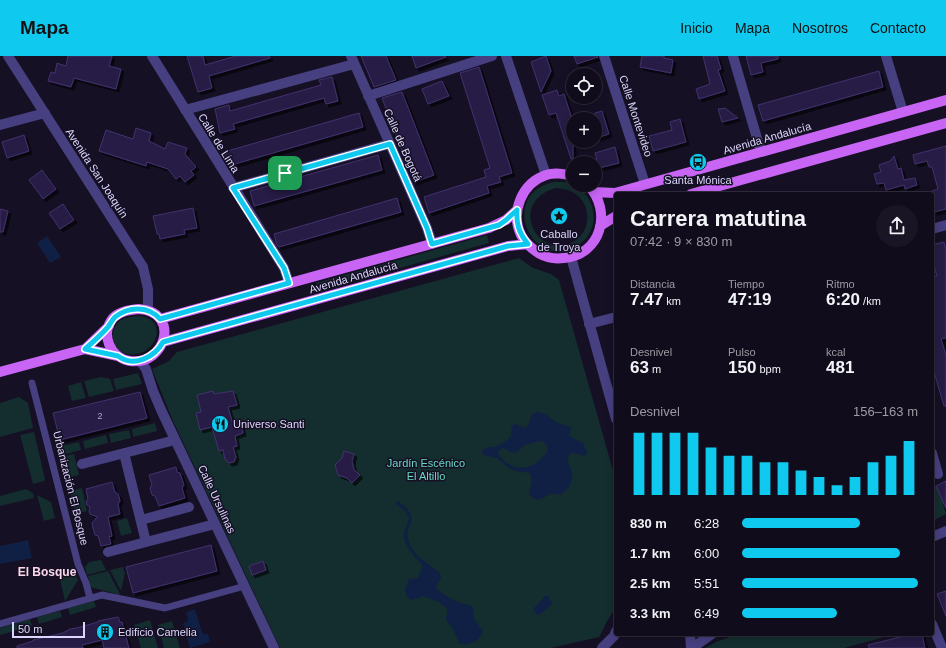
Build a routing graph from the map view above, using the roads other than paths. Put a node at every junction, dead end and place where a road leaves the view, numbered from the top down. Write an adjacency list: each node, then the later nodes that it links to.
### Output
1 (8, 56): 13 (street, Avenida San Joaquín)
2 (152, 56): 11 (street, Calle de Lima)
3 (492, 56): 9 (street)
4 (506, 56): 19 (street)
5 (604, 56): 20 (street, Calle Montevideo)
6 (733, 56): 17 (street)
7 (886, 56): 12 (street)
8 (353, 60): 9 (street, Calle de Bogotá); 11 (street)
9 (368, 96): 16 (street, Calle de Bogotá)
10 (946, 100): 12 (main road, Avenida Andalucía)
11 (185, 110): 21 (street, Calle de Lima)
12 (903, 112): 17 (main road, Avenida Andalucía)
13 (44, 113): 15 (street); 36 (street, Avenida San Joaquín)
14 (946, 123): 25 (main road)
15 (0, 125)
16 (390, 144): 21 (street); 32 (street, Calle de Bogotá)
17 (761, 152): 20 (main road, Avenida Andalucía)
18 (566, 174): 19 (main road)
19 (546, 175): 27 (main road)
20 (645, 184): 24 (main road, Avenida Andalucía)
21 (233, 188): 35 (street, Calle de Lima)
22 (602, 190): 26 (main road, Avenida Andalucía)
23 (593, 192): 30 (main road)
24 (618, 192)
25 (698, 192)
26 (614, 193)
27 (517, 210): 32 (main road, Avenida Andalucía); 33 (main road)
28 (614, 217): 30 (main road)
29 (946, 225): 31 (street)
30 (600, 226): 34 (main road)
31 (934, 228)
32 (432, 244): 35 (main road, Avenida Andalucía)
33 (528, 244): 34 (main road); 41 (main road, Avenida Andalucía)
34 (571, 257): 39 (street)
35 (289, 283): 38 (main road, Avenida Andalucía)
36 (148, 310): 38 (main road); 40 (main road)
37 (614, 318): 39 (street)
38 (160, 319): 41 (main road)
39 (589, 324): 47 (street)
40 (109, 326): 42 (main road); 43 (main road)
41 (163, 342): 44 (main road)
42 (85, 349): 43 (main road); 45 (main road)
43 (118, 356): 44 (main road)
44 (140, 361): 48 (street, Calle Ursulinas)
45 (0, 372)
46 (32, 383): 61 (street, Urbanización El Bosque)
47 (614, 412)
48 (175, 440): 49 (street, Urbanización El Bosque); 55 (street, Calle Ursulinas)
49 (124, 453): 51 (street, Urbanización El Bosque); 54 (street)
50 (934, 459): 52 (street)
51 (82, 464)
52 (939, 474)
53 (189, 507): 54 (street)
54 (141, 520): 58 (street)
55 (215, 524): 58 (street); 60 (street, Calle Ursulinas)
56 (946, 530): 57 (street)
57 (934, 536)
58 (146, 542): 59 (street)
59 (108, 552)
60 (245, 586): 61 (street); 68 (street, Calle Ursulinas)
61 (90, 598): 62 (street)
62 (0, 624)
63 (934, 629): 72 (street)
64 (614, 635): 69 (street)
65 (615, 636): 70 (street)
66 (690, 636): 71 (street)
67 (709, 636): 71 (street)
68 (274, 648)
69 (602, 648)
70 (614, 648)
71 (692, 648)
72 (942, 648)

